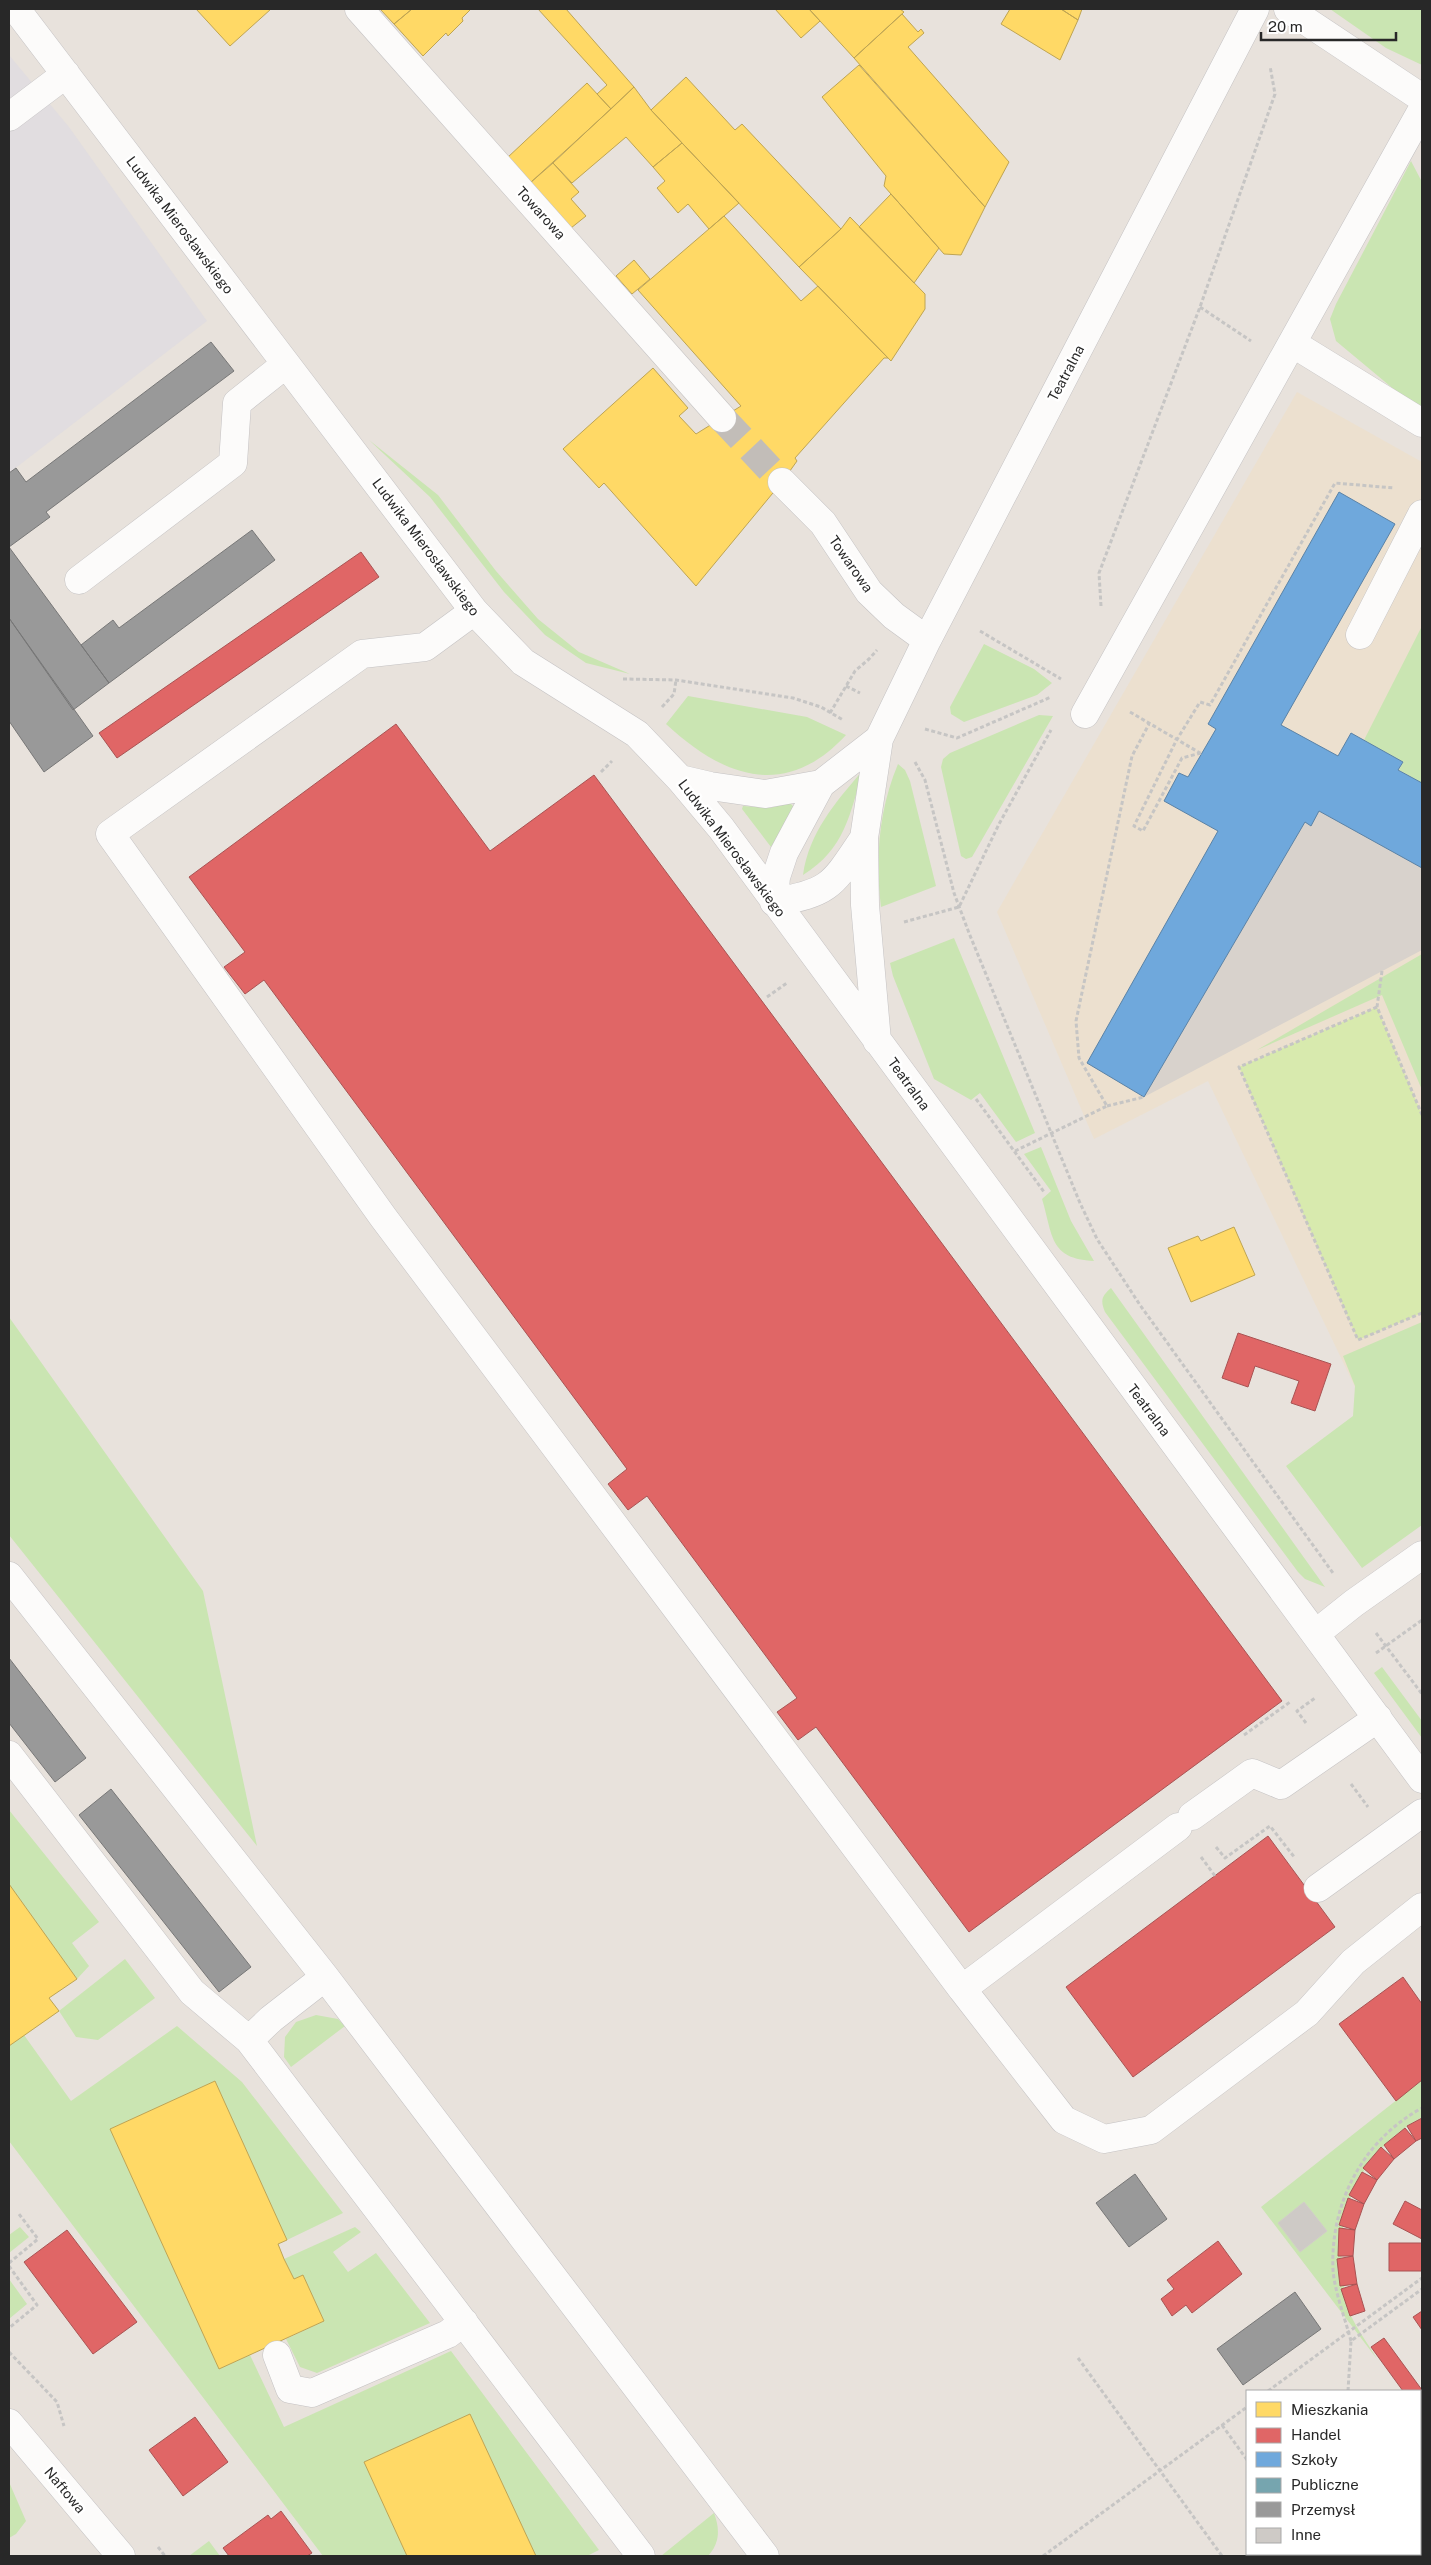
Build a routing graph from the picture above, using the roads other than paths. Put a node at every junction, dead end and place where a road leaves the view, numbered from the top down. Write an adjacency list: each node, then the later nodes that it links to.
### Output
1 (16, 9): 5 (street, Ludwika Mierosławskiego)
2 (359, 9): 11 (street, Towarowa)
3 (1255, 9): 18 (street, Teatralna)
4 (1288, 9): 6 (street)
5 (66, 74): 8 (street); 10 (street, Ludwika Mierosławskiego)
6 (1422, 98)
7 (1422, 110): 9 (street)
8 (9, 117)
9 (1292, 343): 12 (street); 19 (street)
10 (286, 364): 15 (street); 16 (street, Ludwika Mierosławskiego)
11 (722, 418)
12 (1422, 423)
13 (782, 482): 18 (street, Towarowa)
14 (1422, 514): 17 (street)
15 (79, 580)
16 (474, 611): 21 (street, Ludwika Mierosławskiego); 36 (street)
17 (1360, 634)
18 (927, 640): 20 (street, Teatralna)
19 (1085, 714)
20 (879, 739): 22 (street); 23 (street)
21 (680, 779): 22 (street); 24 (street, Ludwika Mierosławskiego)
22 (821, 784): 24 (street)
23 (864, 838): 24 (street); 25 (street)
24 (774, 902): 25 (street, Ludwika Mierosławskiego)
25 (877, 1041): 28 (street, Teatralna)
26 (1422, 1556): 28 (street)
27 (9, 1576): 35 (street)
28 (1315, 1634): 29 (street, Teatralna)
29 (1378, 1718): 31 (street, Teatralna); 36 (street)
30 (9, 1755): 37 (street)
31 (1422, 1779)
32 (1422, 1813): 33 (street)
33 (1318, 1888)
34 (1422, 1908): 36 (street)
35 (325, 1977): 37 (street); 41 (street)
36 (962, 1988)
37 (250, 2040): 38 (street)
38 (464, 2322): 39 (street); 43 (street)
39 (277, 2355)
40 (9, 2423): 42 (street, Naftowa)
41 (752, 2552)
42 (122, 2556)
43 (642, 2556)

